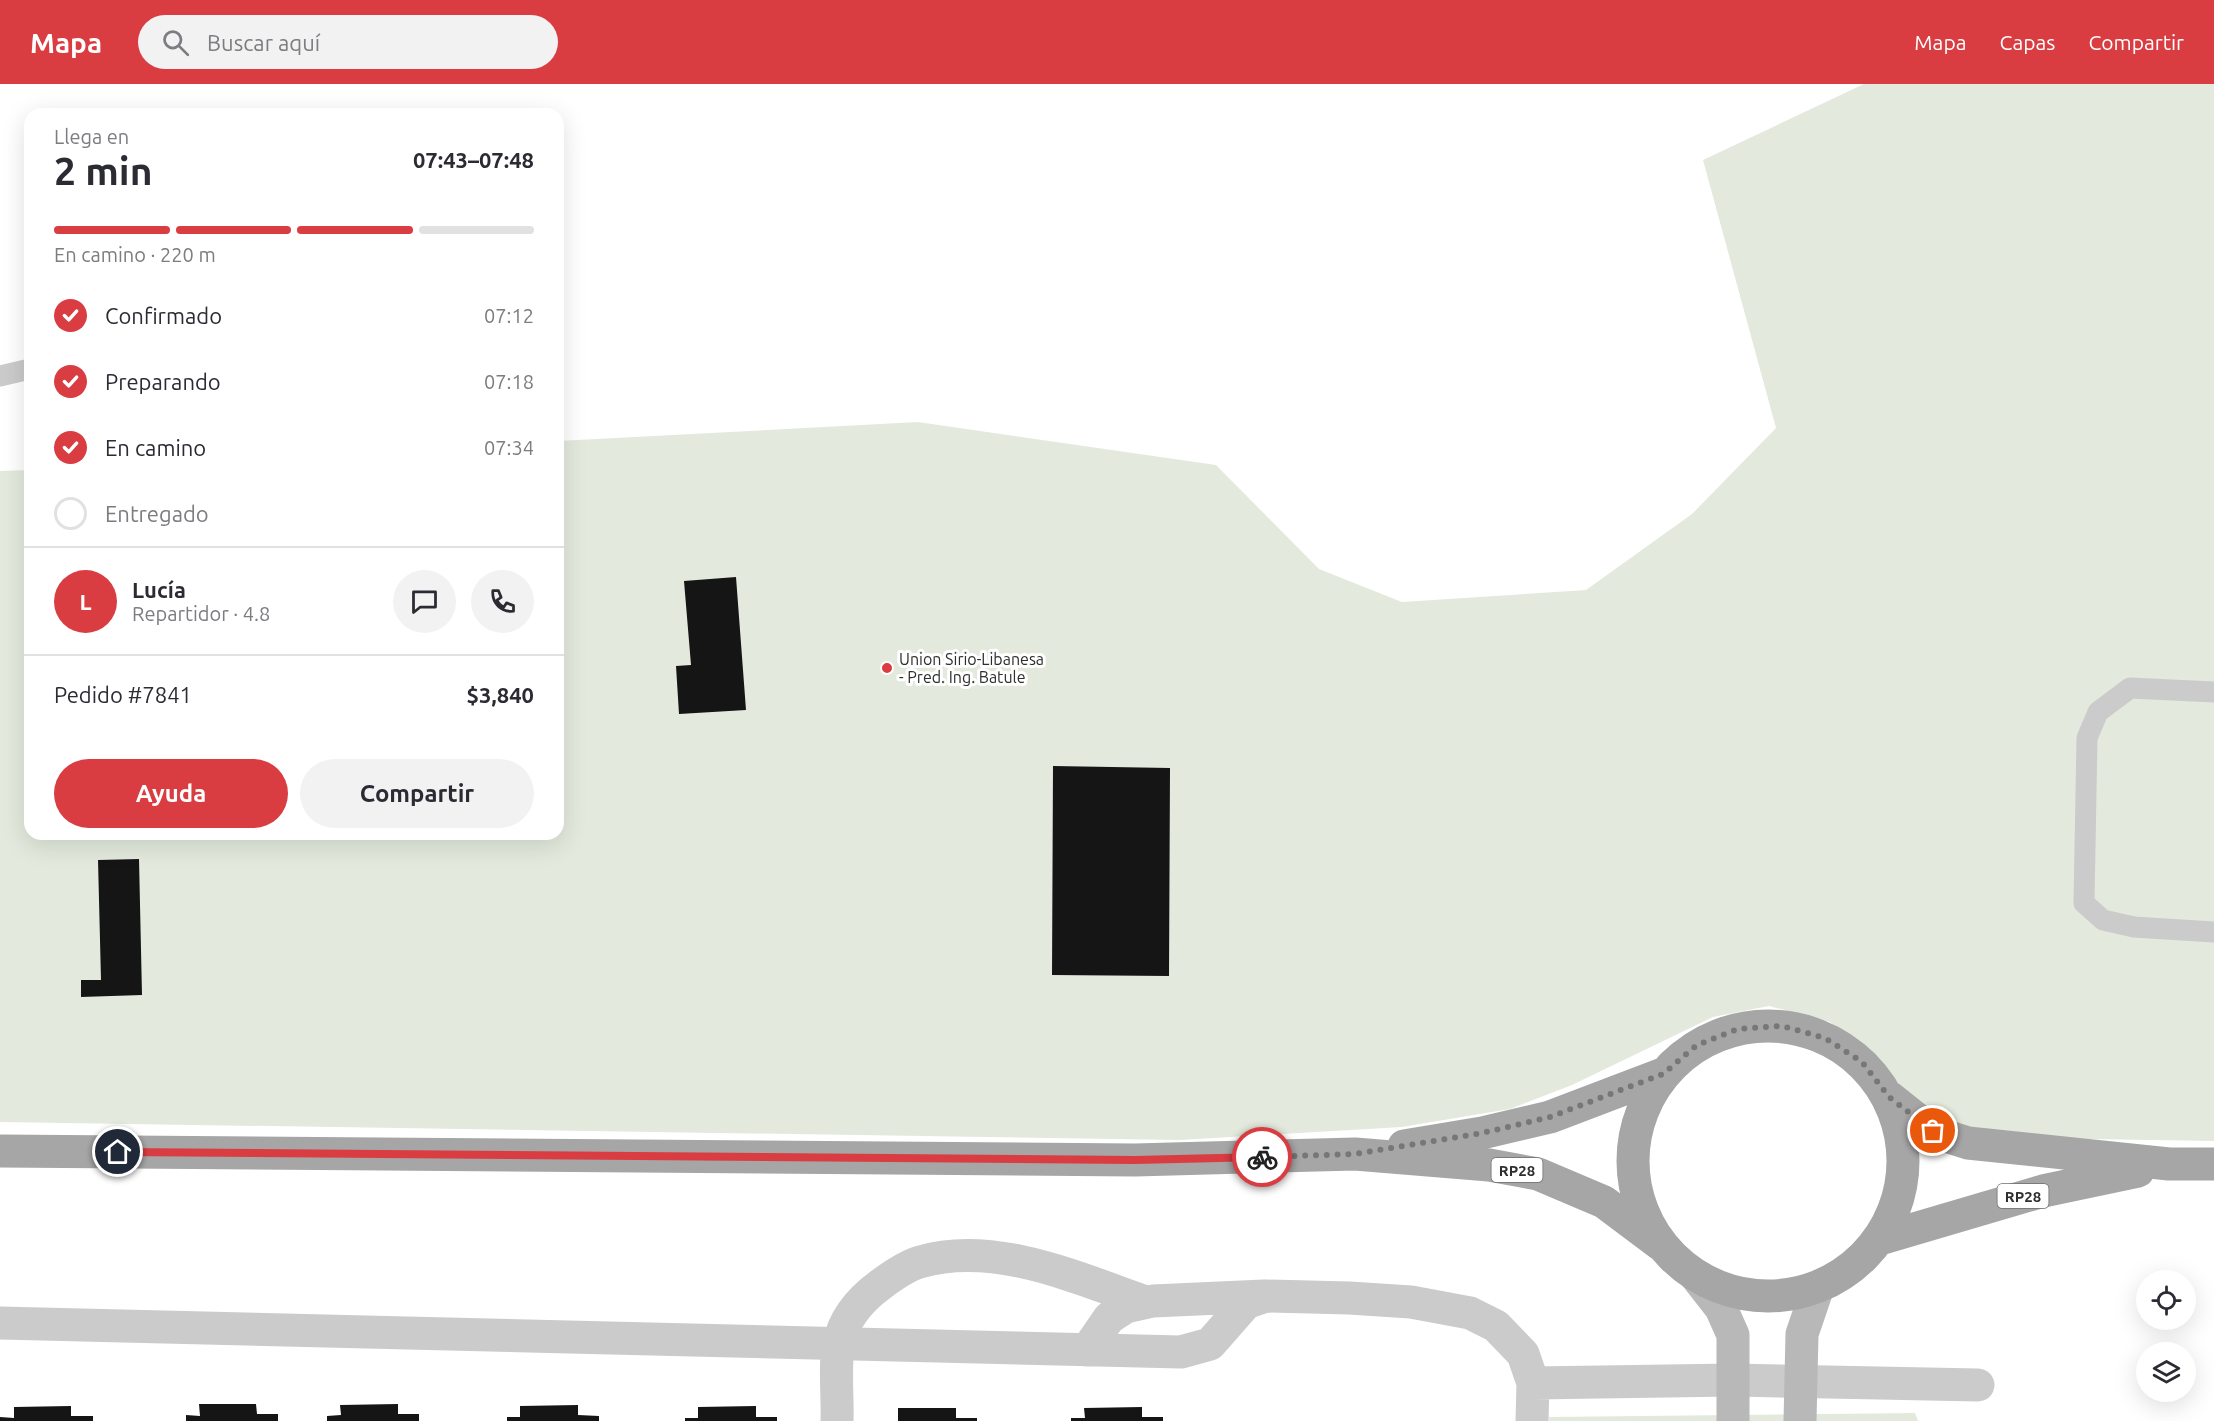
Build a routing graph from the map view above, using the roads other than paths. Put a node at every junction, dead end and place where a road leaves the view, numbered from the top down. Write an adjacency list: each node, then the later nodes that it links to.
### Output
1 (24, 370): 2 (lane)
2 (0, 376)
3 (2214, 692): 4 (lane)
4 (2214, 932)
5 (1663, 1074): 6 (main road, RP28); 8 (main road, RP28); 12 (main road, RP28)
6 (1889, 1097): 9 (main road, RP28); 11 (main road, RP28)
7 (0, 1151): 8 (main road, RP28)
8 (1355, 1154): 12 (main road, RP28)
9 (2169, 1164): 10 (main road, RP28); 11 (main road, RP28)
10 (2214, 1164)
11 (1880, 1239): 14 (main road, RP28)
12 (1660, 1244): 13 (main road, RP28)
13 (1696, 1276): 14 (main road, RP28); 20 (main road)
14 (1818, 1287): 21 (main road)
15 (1266, 1296): 16 (street); 19 (street); 22 (street)
16 (1146, 1302): 18 (street); 19 (street)
17 (0, 1323): 18 (street)
18 (838, 1345): 19 (street); 24 (street)
19 (1087, 1350)
20 (1734, 1380): 21 (street); 22 (street); 26 (main road)
21 (1800, 1382): 23 (street); 27 (main road)
22 (1533, 1383): 25 (street)
23 (1978, 1384)
24 (837, 1421)
25 (1532, 1421)
26 (1733, 1421)
27 (1800, 1421)

